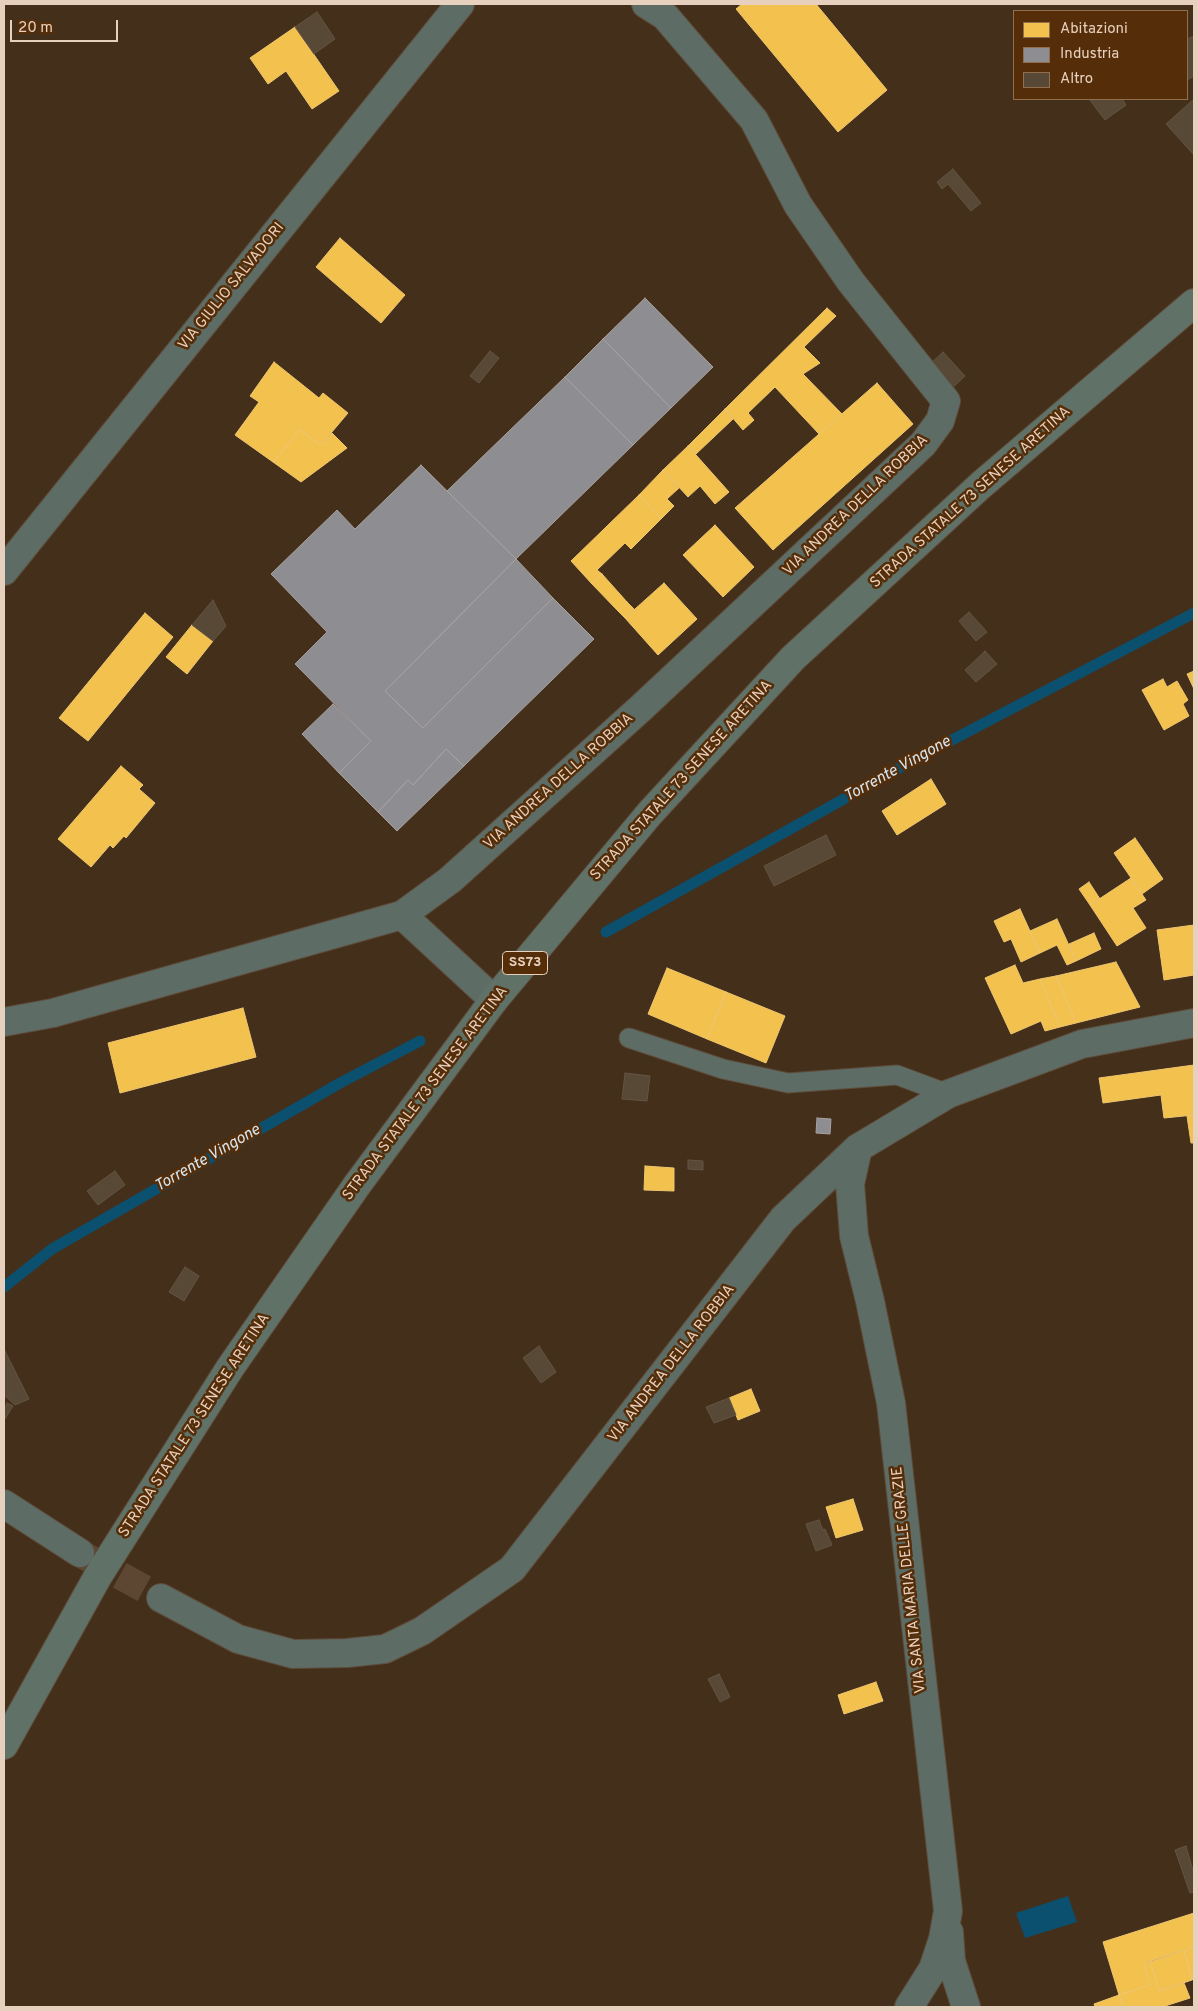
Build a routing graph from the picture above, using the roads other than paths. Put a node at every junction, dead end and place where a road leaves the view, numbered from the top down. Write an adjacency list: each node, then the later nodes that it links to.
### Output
1 (460, 4): 4 (street, VIA GIULIO SALVADORI)
2 (646, 4): 5 (street, VIA ANDREA DELLA ROBBIA)
3 (1194, 303): 6 (main road, STRADA STATALE 73 SENESE ARETINA / SS73)
4 (4, 571)
5 (402, 916): 6 (street); 7 (street)
6 (494, 1000): 15 (main road, STRADA STATALE 73 SENESE ARETINA / SS73)
7 (4, 1022)
8 (1194, 1023): 10 (street, VIA ANDREA DELLA ROBBIA)
9 (629, 1038): 10 (lane)
10 (948, 1094): 11 (street, VIA ANDREA DELLA ROBBIA)
11 (858, 1148): 14 (street, VIA ANDREA DELLA ROBBIA); 16 (street, VIA SANTA MARIA DELLE GRAZIE)
12 (4, 1504): 13 (street)
13 (80, 1553)
14 (162, 1598)
15 (4, 1745)
16 (948, 1910): 17 (street, VIA SANTA MARIA DELLE GRAZIE); 18 (street)
17 (909, 2007)
18 (966, 2007)

